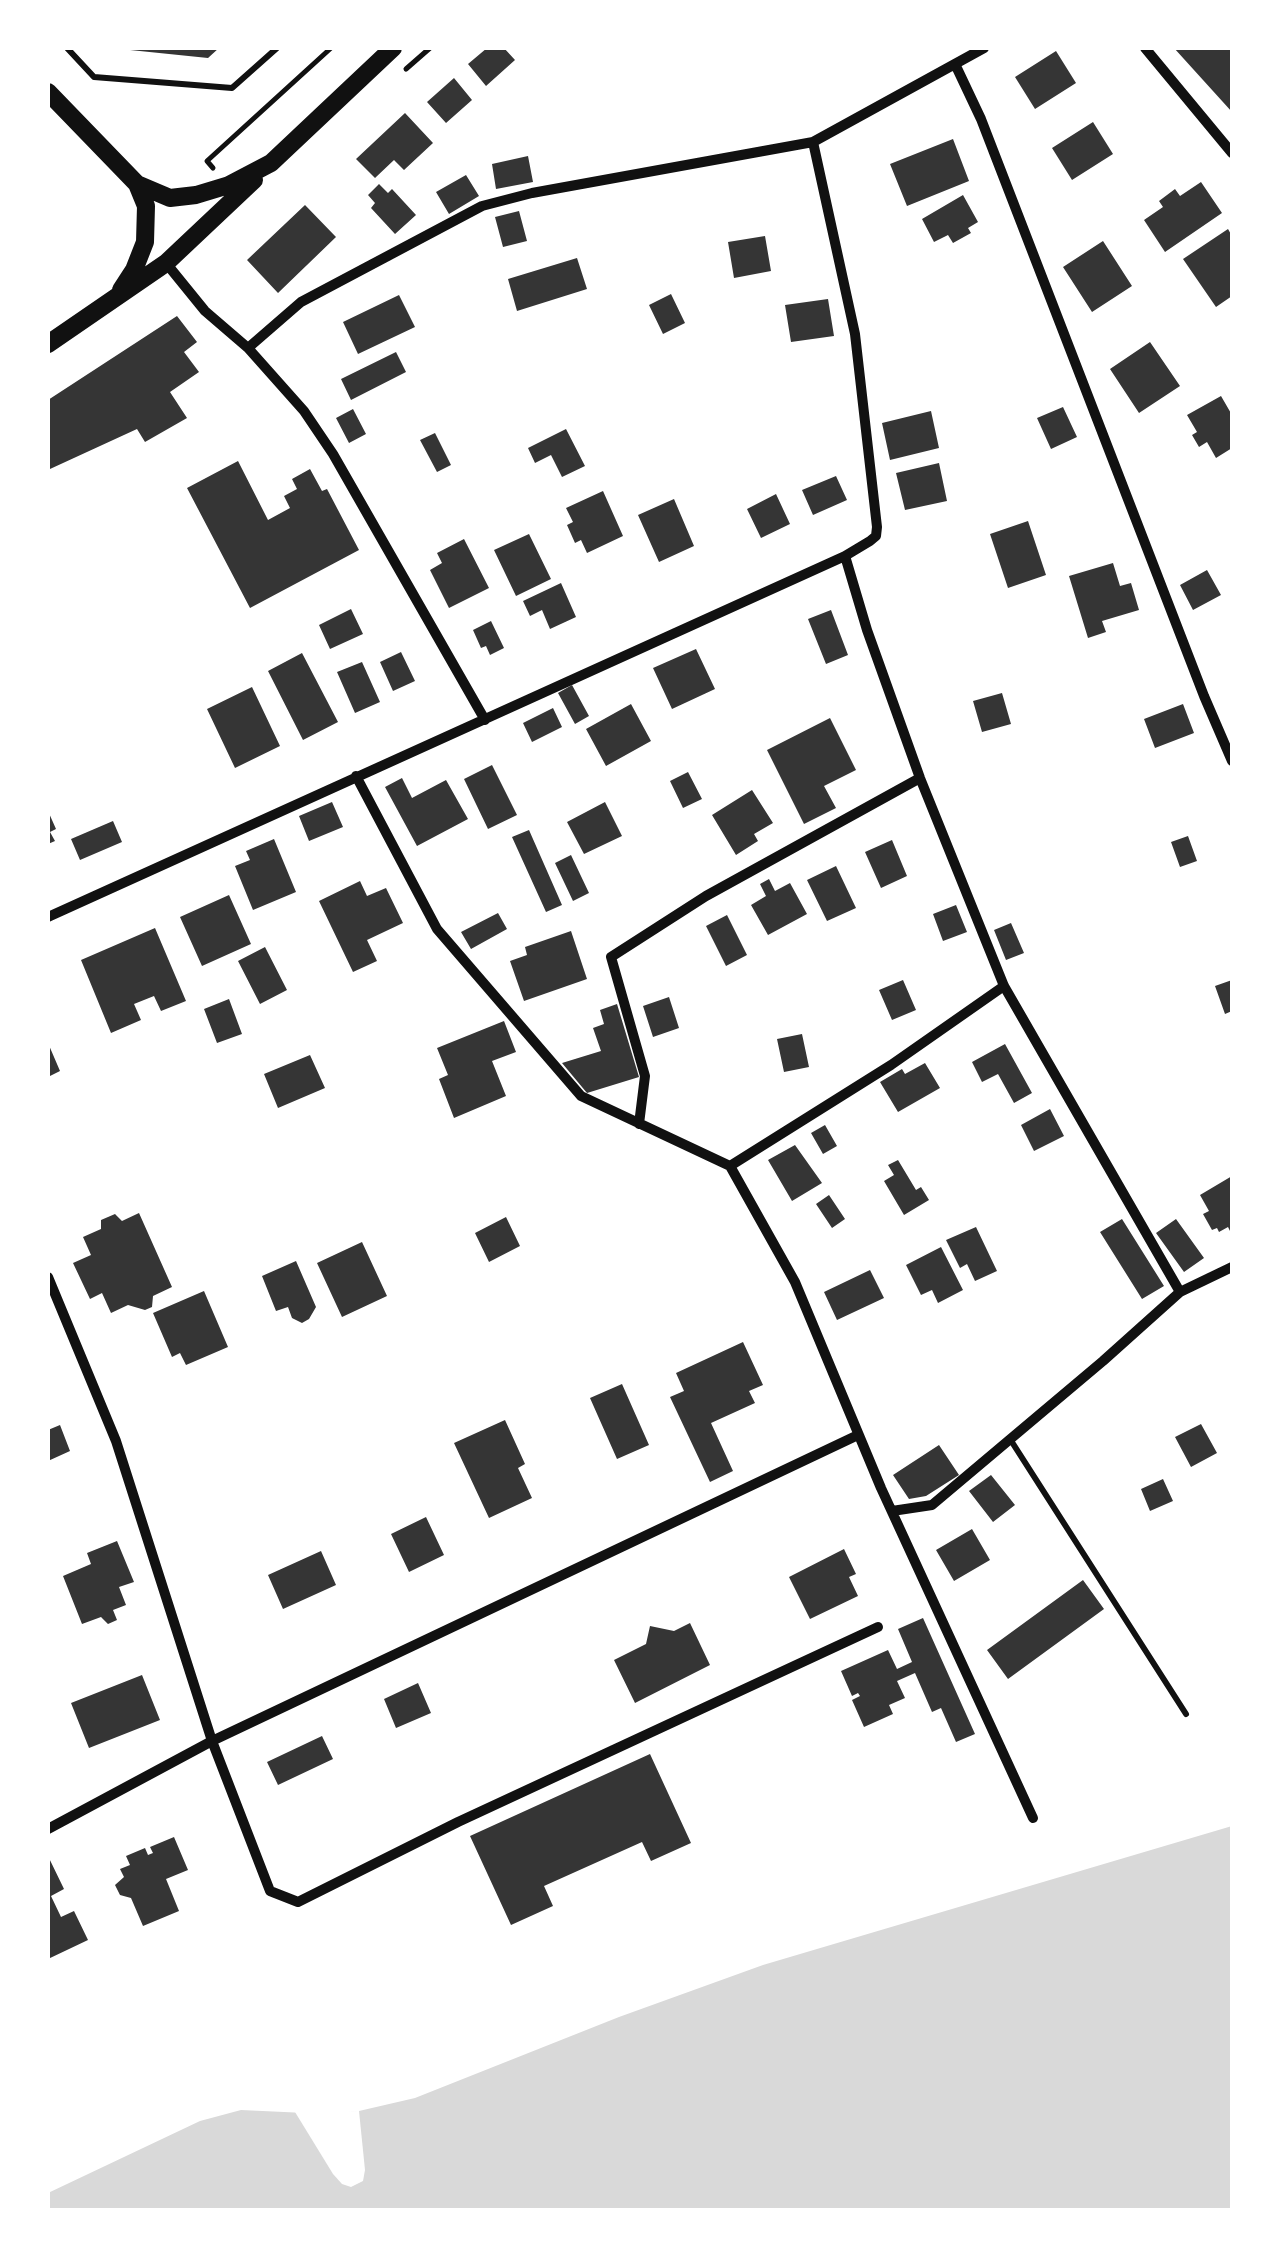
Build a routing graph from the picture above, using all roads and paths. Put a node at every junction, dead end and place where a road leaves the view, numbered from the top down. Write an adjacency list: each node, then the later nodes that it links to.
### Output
1 (67, 48): 2 (lane)
2 (278, 48)
3 (330, 48): 12 (path)
4 (393, 48): 11 (main road)
5 (984, 48): 7 (street)
6 (1145, 48): 10 (street)
7 (955, 64): 9 (street); 20 (street)
8 (48, 92): 13 (main road)
9 (813, 142): 17 (street); 18 (street)
10 (1232, 154)
11 (271, 164): 13 (main road); 14 (main road)
12 (216, 171)
13 (137, 184): 15 (main road)
14 (166, 263): 15 (main road); 17 (street)
15 (115, 300): 16 (main road)
16 (48, 344)
17 (248, 348): 19 (street)
18 (845, 556): 19 (street); 22 (street)
19 (485, 720): 21 (street)
20 (1232, 761)
21 (356, 776): 23 (street); 25 (street)
22 (920, 778): 24 (street); 25 (street)
23 (48, 917)
24 (1004, 986): 26 (street); 29 (street)
25 (640, 1124): 26 (street)
26 (730, 1166): 30 (street)
27 (1232, 1267): 29 (street)
28 (48, 1277): 35 (street)
29 (1180, 1292): 31 (street)
30 (858, 1435): 32 (street); 35 (street)
31 (1010, 1438): 32 (street); 34 (lane)
32 (892, 1510): 36 (street)
33 (878, 1627): 35 (street)
34 (1186, 1714)
35 (212, 1742): 37 (street)
36 (1033, 1818)
37 (48, 1830)

